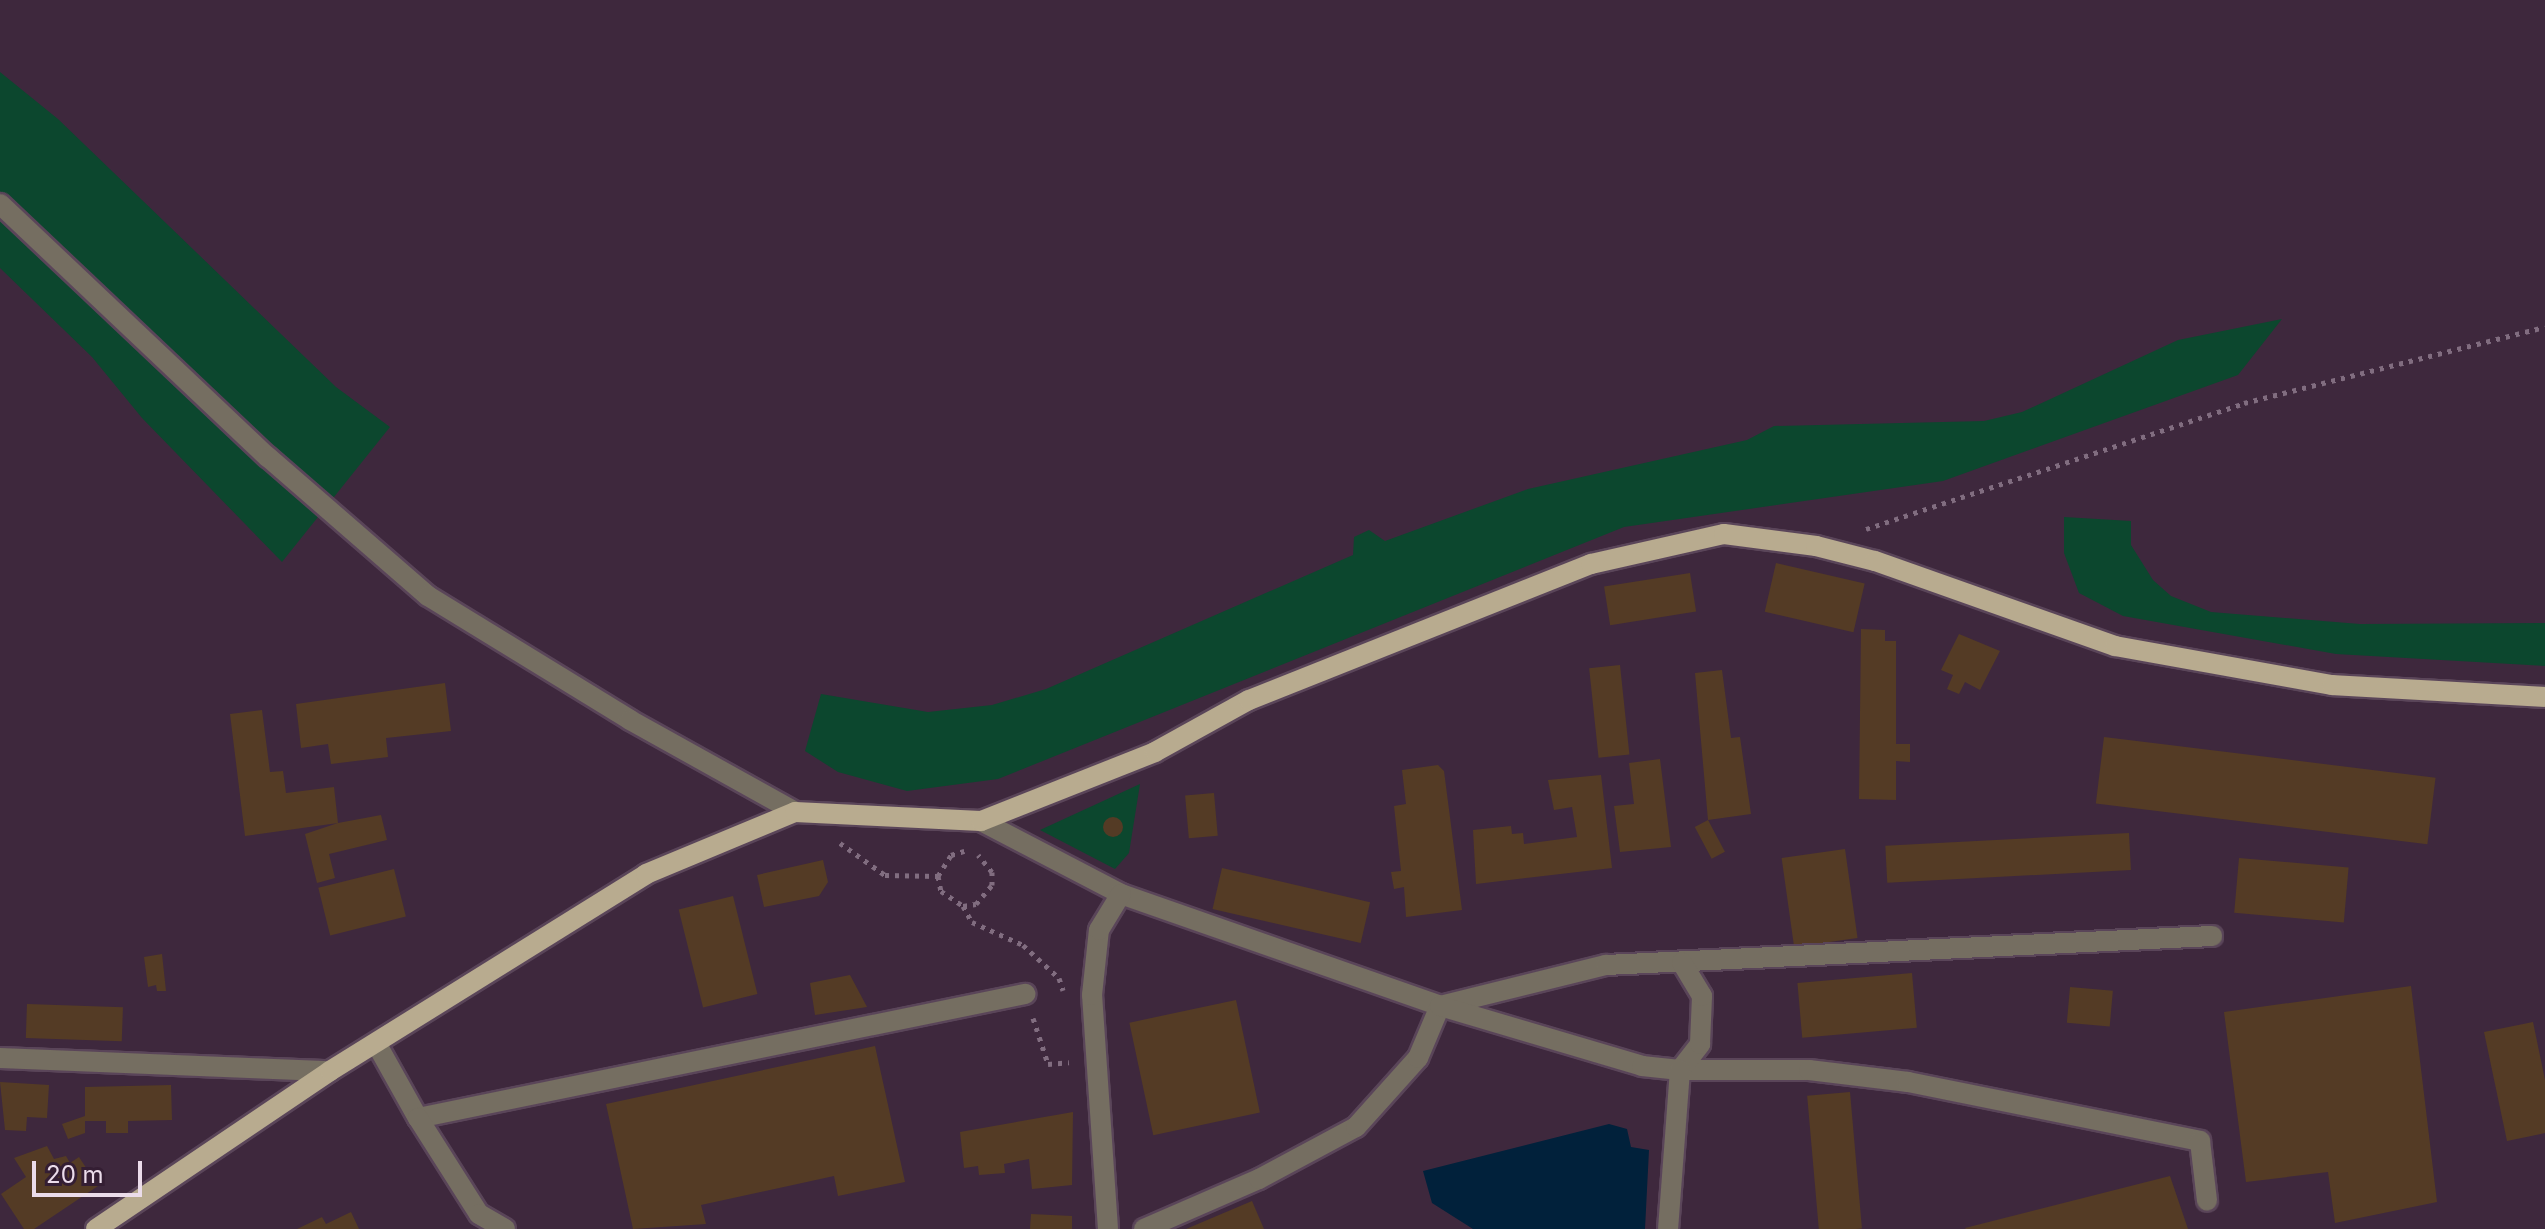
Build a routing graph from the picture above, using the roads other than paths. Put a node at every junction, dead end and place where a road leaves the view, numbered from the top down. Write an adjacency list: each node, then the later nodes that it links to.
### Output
1 (0, 204): 3 (street)
2 (2545, 697): 4 (main road)
3 (795, 812): 4 (main road); 10 (main road)
4 (981, 821): 5 (street)
5 (1121, 894): 9 (street); 19 (street)
6 (2212, 936): 7 (street)
7 (1682, 963): 9 (street); 12 (street)
8 (1025, 994): 14 (street)
9 (1440, 1006): 12 (street); 20 (street)
10 (376, 1043): 13 (main road); 14 (street)
11 (0, 1058): 13 (street)
12 (1680, 1070): 15 (street); 21 (street)
13 (330, 1071): 17 (main road)
14 (418, 1118): 16 (street)
15 (2207, 1201)
16 (475, 1222): 18 (street)
17 (96, 1229)
18 (505, 1229)
19 (1108, 1229)
20 (1144, 1229)
21 (1668, 1229)

